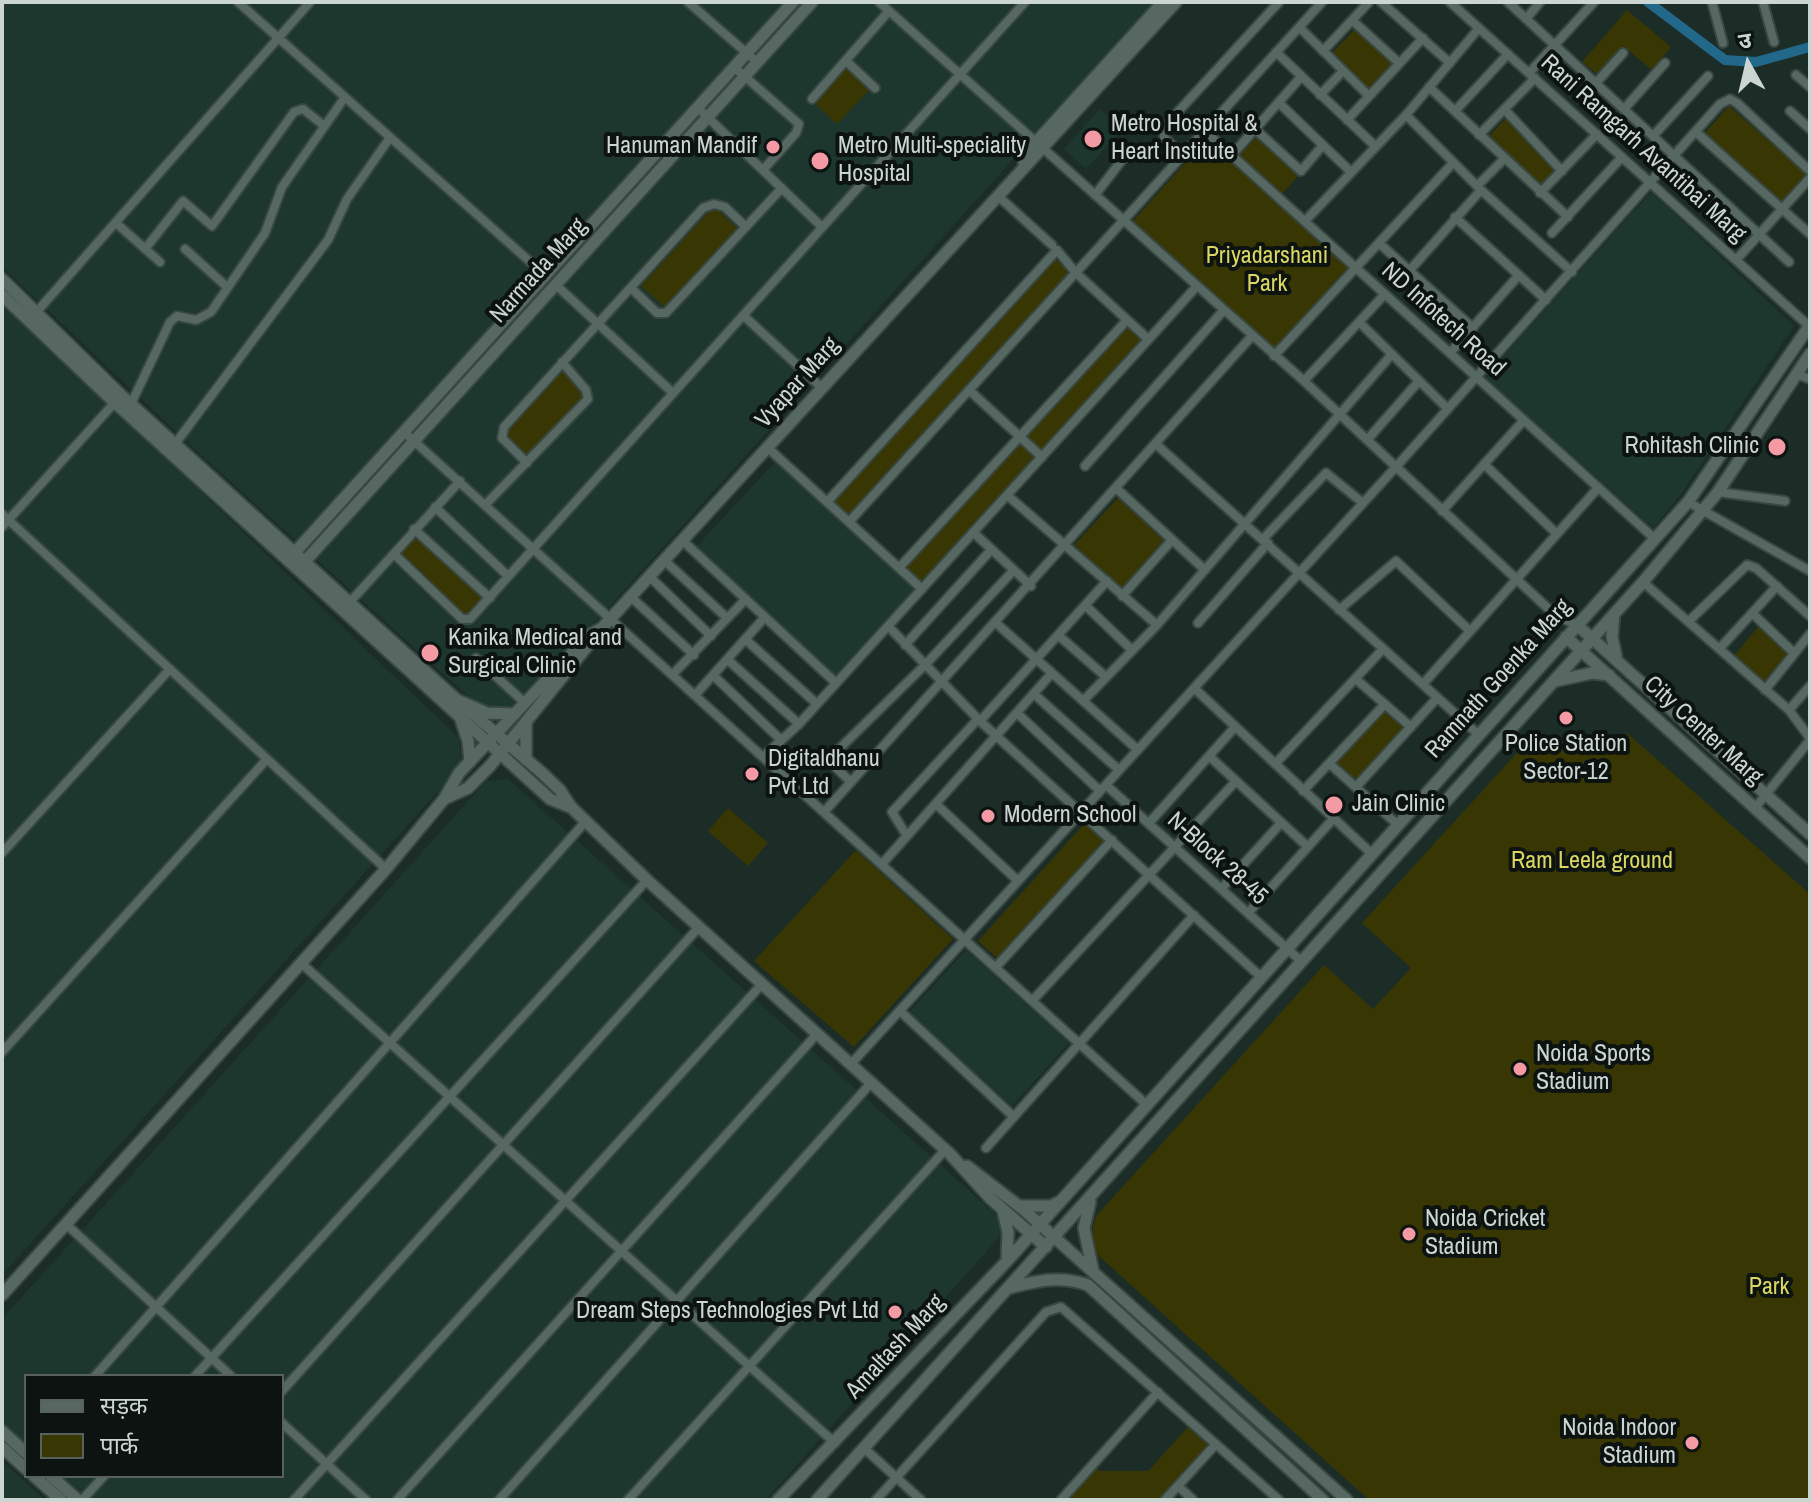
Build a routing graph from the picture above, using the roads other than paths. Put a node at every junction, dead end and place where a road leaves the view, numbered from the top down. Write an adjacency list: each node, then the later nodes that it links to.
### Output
1 (238, 2): 24 (street)
2 (310, 2): 24 (street)
3 (793, 2): 31 (street, Narmada Marg)
4 (812, 2): 35 (street, Narmada Marg)
5 (1025, 2): 41 (street)
6 (1163, 2): 73 (street, Vyapar Marg)
7 (1176, 2): 73 (street, Vyapar Marg)
8 (1279, 2): 79 (street)
9 (1322, 2): 22 (street)
10 (1369, 2): 21 (street)
11 (1381, 2): 25 (street)
12 (1450, 2): 23 (street, Rani Ramgarh Avantibai Marg)
13 (1508, 2): 20 (street)
14 (1540, 2): 20 (street)
15 (1594, 2): 28 (street)
16 (1712, 2): 27 (street)
17 (1763, 2): 26 (street)
18 (695, 4): 31 (street)
19 (885, 5): 34 (street); 41 (street)
20 (1526, 19): 28 (street)
21 (1353, 21): 29 (street); 36 (street)
22 (1299, 27): 29 (street); 30 (street)
23 (1479, 28): 33 (street, Rani Ramgarh Avantibai Marg); 37 (street)
24 (279, 38): 53 (street); 99 (street)
25 (1423, 38): 36 (street); 37 (street)
26 (1774, 42)
27 (1723, 43)
28 (1554, 45): 44 (street); 47 (street)
29 (1323, 51): 40 (street)
30 (1276, 52): 46 (street); 67 (street)
31 (747, 53): 35 (street); 39 (street, Narmada Marg)
32 (1623, 53): 47 (street)
33 (1508, 54): 44 (street, Rani Ramgarh Avantibai Marg); 59 (street)
34 (846, 61): 50 (street); 54 (street)
35 (757, 62): 43 (street, Narmada Marg)
36 (1399, 63): 52 (street)
37 (1450, 63): 48 (street)
38 (1665, 63): 57 (street)
39 (734, 67): 43 (street); 56 (street, Narmada Marg)
40 (1343, 71): 51 (street); 52 (street)
41 (961, 73): 73 (street); 101 (street)
42 (1796, 75): 49 (street)
43 (745, 76): 62 (street, Narmada Marg); 83 (street)
44 (1532, 76): 58 (street); 69 (street, Rani Ramgarh Avantibai Marg)
45 (1708, 76): 71 (street)
46 (1301, 77): 51 (street); 55 (street)
47 (1596, 83): 57 (street)
48 (1429, 87): 59 (street); 61 (street)
49 (1810, 87)
50 (875, 88)
51 (1320, 95): 63 (street)
52 (1368, 95): 63 (street)
53 (345, 97): 64 (street); 72 (street)
54 (812, 99)
55 (1279, 103): 65 (street); 74 (street)
56 (697, 107): 62 (street); 116 (street, Narmada Marg)
57 (1624, 109): 71 (street)
58 (1505, 110): 70 (street); 85 (street)
59 (1455, 111): 70 (street)
60 (1790, 111): 66 (street)
61 (1406, 115): 75 (street); 82 (street)
62 (707, 117): 83 (street); 119 (street, Narmada Marg)
63 (1347, 120): 75 (street)
64 (323, 125): 107 (street); 121 (street)
65 (1255, 129): 74 (street); 77 (street)
66 (1810, 129)
67 (1205, 131): 77 (street, ND Infotech Road); 79 (street)
68 (1696, 132): 78 (street); 86 (street); 94 (street)
69 (1597, 134): 80 (street, Rani Ramgarh Avantibai Marg); 85 (street)
70 (1479, 135): 81 (street)
71 (1653, 136): 78 (street)
72 (389, 139): 116 (street); 157 (street)
73 (1041, 144): 92 (street); 93 (street, Vyapar Marg)
74 (1323, 145): 84 (street)
75 (1374, 145): 84 (street)
76 (1129, 151): 92 (street)
77 (1232, 155): 97 (street, ND Infotech Road)
78 (1674, 155): 88 (street); 103 (street)
79 (1183, 156): 98 (street)
80 (1622, 157): 88 (street, Rani Ramgarh Avantibai Marg); 96 (street)
81 (1504, 159): 89 (street); 91 (street)
82 (1453, 163): 89 (street); 105 (street)
83 (763, 170): 90 (street)
84 (1350, 171): 97 (street)
85 (1562, 171): 91 (street)
86 (1810, 171)
87 (1810, 178): 94 (street)
88 (1649, 181): 109 (street, Rani Ramgarh Avantibai Marg); 114 (street)
89 (1479, 188): 95 (street); 114 (street)
90 (781, 189): 100 (street); 101 (street)
91 (1540, 193): 96 (street)
92 (1095, 195): 98 (street)
93 (998, 196): 106 (street); 146 (street, Vyapar Marg)
94 (1782, 211): 103 (street); 104 (street)
95 (1455, 217): 113 (street); 117 (street)
96 (1568, 217): 102 (street)
97 (1305, 221): 112 (street, ND Infotech Road)
98 (1125, 222): 115 (street); 120 (street)
99 (116, 223): 107 (street); 127 (street)
100 (746, 227): 122 (street); 122 (street)
101 (822, 227): 128 (street)
102 (1552, 233)
103 (1760, 234): 109 (street); 111 (street)
104 (1810, 234)
105 (1380, 244): 112 (street); 113 (street)
106 (1052, 245)
107 (145, 249): 110 (street)
108 (185, 249): 121 (street)
109 (1736, 260): 132 (street, Rani Ramgarh Avantibai Marg)
110 (160, 262)
111 (1789, 262)
112 (1358, 269): 123 (street, ND Infotech Road); 139 (street)
113 (1410, 270): 133 (street)
114 (1572, 272): 125 (street)
115 (1076, 273): 129 (street); 147 (street); 171 (street)
116 (545, 275): 153 (street, Narmada Marg)
117 (1519, 275): 125 (street); 133 (street)
118 (2, 279): 127 (street)
119 (556, 285): 131 (street); 156 (street, Narmada Marg)
120 (1197, 286): 126 (street); 135 (street)
121 (227, 287): 149 (street)
122 (632, 289): 131 (street)
123 (1385, 294): 130 (street); 136 (street, ND Infotech Road)
124 (2, 295): 127 (street)
125 (1546, 300): 142 (street)
126 (1223, 311): 134 (street); 163 (street)
127 (32, 316): 149 (street)
128 (744, 316): 146 (street); 148 (street)
129 (1127, 320): 135 (street); 154 (street)
130 (1359, 322): 137 (street); 144 (street)
131 (599, 325): 140 (street); 148 (street)
132 (1810, 325): 172 (street, Ramnath Goenka Marg)
133 (1473, 328): 136 (street)
134 (1251, 337): 139 (street); 158 (street)
135 (1148, 339): 160 (street)
136 (1450, 353): 142 (street, ND Infotech Road)
137 (1392, 354): 145 (street); 151 (street)
138 (1810, 354): 141 (street, Ramnath Goenka Marg)
139 (1274, 356): 144 (street)
140 (562, 362): 161 (street); 161 (street)
141 (1796, 374): 143 (street); 168 (street, Ramnath Goenka Marg)
142 (1477, 377): 150 (street); 152 (street, ND Infotech Road)
143 (1810, 379)
144 (1304, 381): 151 (street)
145 (1419, 381): 150 (street); 155 (street)
146 (822, 388): 159 (street, Vyapar Marg)
147 (969, 390): 154 (street); 179 (street)
148 (673, 393): 188 (street)
149 (122, 400): 157 (street); 178 (street); 192 (street)
150 (1448, 409): 164 (street)
151 (1341, 415): 155 (street); 180 (street)
152 (1524, 420): 162 (street); 166 (street, ND Infotech Road)
153 (404, 432): 156 (street); 192 (street, Narmada Marg)
154 (1020, 437): 160 (street); 195 (street)
155 (1367, 440): 164 (street)
156 (414, 441): 165 (street); 194 (street, Narmada Marg)
157 (175, 444): 192 (street)
158 (1157, 445): 167 (street); 180 (street)
159 (768, 448): 171 (street); 186 (street, Vyapar Marg)
160 (1042, 457): 169 (street)
161 (527, 463): 174 (street)
162 (1484, 464): 177 (street); 183 (street)
163 (1085, 466)
164 (1395, 468): 173 (street); 177 (street)
165 (460, 481): 174 (street); 175 (street)
166 (1598, 488): 183 (street); 184 (street, ND Infotech Road)
167 (1117, 489): 185 (street); 189 (street)
168 (1718, 492): 170 (street); 176 (street, Ramnath Goenka Marg)
169 (1007, 495): 182 (street); 189 (street)
170 (1785, 501)
171 (827, 502): 179 (street)
172 (1688, 502): 176 (street); 184 (street, Ramnath Goenka Marg)
173 (1363, 503): 187 (street); 199 (street)
174 (486, 504): 188 (street)
175 (435, 507): 181 (street); 200 (street)
176 (1704, 509): 198 (street); 204 (street, Ramnath Goenka Marg)
177 (1442, 511): 202 (street)
178 (4, 520): 247 (street)
179 (849, 522): 195 (street)
180 (1245, 524): 187 (street); 196 (street)
181 (414, 529): 191 (street); 209 (street)
182 (973, 532): 190 (street); 207 (street)
183 (1557, 534): 202 (street)
184 (1655, 539): 226 (street, Ramnath Goenka Marg)
185 (1172, 540): 196 (street); 208 (street)
186 (683, 541): 193 (street, Vyapar Marg); 211 (street)
187 (1266, 541): 199 (street); 223 (street)
188 (533, 546): 200 (street); 224 (street)
189 (1065, 546): 203 (street); 205 (street)
190 (991, 550): 197 (street); 235 (street)
191 (394, 554): 209 (street); 212 (street)
192 (292, 556): 194 (street)
193 (665, 561): 201 (street, Vyapar Marg); 219 (street)
194 (302, 565): 212 (street); 272 (street)
195 (899, 568): 207 (street)
196 (1205, 570): 225 (street)
197 (1013, 571): 205 (street); 246 (street)
198 (1810, 571)
199 (1300, 572): 214 (street); 259 (street)
200 (508, 576): 209 (street)
201 (650, 577): 210 (street, Vyapar Marg); 231 (street)
202 (1516, 579): 220 (street); 228 (street)
203 (1107, 581): 208 (street); 213 (street)
204 (1643, 582): 215 (street, Ramnath Goenka Marg); 221 (street)
205 (1031, 586): 222 (street)
206 (1777, 586): 216 (street); 217 (street); 221 (street)
207 (922, 589): 227 (street)
208 (1122, 596): 225 (street)
209 (490, 598)
210 (632, 598): 224 (street, Vyapar Marg); 241 (street)
211 (746, 599): 218 (street); 219 (street)
212 (350, 602): 264 (street)
213 (1086, 606): 230 (street); 238 (street)
214 (1339, 610): 228 (street); 239 (street)
215 (1614, 613): 232 (street, Ramnath Goenka Marg); 242 (street)
216 (1752, 613): 236 (street); 240 (street)
217 (1810, 616)
218 (765, 617): 234 (street); 256 (street)
219 (727, 618): 231 (street)
220 (1560, 618): 226 (street); 233 (street)
221 (1690, 620): 236 (street)
222 (996, 623): 245 (street); 253 (street)
223 (1198, 623)
224 (606, 624): 249 (street); 266 (street, Vyapar Marg); 275 (street, Vyapar Marg)
225 (1157, 625): 238 (street)
226 (1577, 625): 232 (street, City Center Marg); 233 (street, Ramnath Goenka Marg)
227 (888, 626): 235 (street); 256 (street)
228 (1470, 631): 257 (street)
229 (1810, 634): 240 (street)
230 (1058, 635): 245 (street); 252 (street)
231 (711, 636): 241 (street)
232 (1594, 636): 237 (street, Ramnath Goenka Marg); 242 (street, City Center Marg)
233 (1566, 637): 237 (street, City Center Marg); 278 (street, Ramnath Goenka Marg)
234 (745, 639): 244 (street); 267 (street)
235 (905, 645): 246 (street)
236 (1720, 648): 260 (street)
237 (1582, 649): 250 (street, City Center Marg); 255 (street, Ramnath Goenka Marg)
238 (1132, 650): 252 (street)
239 (1382, 650): 254 (street); 257 (street)
240 (1793, 652): 260 (street)
241 (694, 655): 249 (street)
242 (1616, 657): 299 (street, City Center Marg)
243 (476, 658): 266 (street)
244 (728, 660): 251 (street); 274 (street)
245 (1038, 660): 248 (street); 273 (street)
246 (925, 665): 253 (street); 295 (street)
247 (170, 669): 287 (street); 315 (street)
248 (1052, 673): 262 (street); 265 (street)
249 (672, 675): 261 (street)
250 (1610, 675): 255 (street); 302 (street, City Center Marg)
251 (714, 676): 261 (street); 282 (street)
252 (1106, 677): 265 (street)
253 (940, 680): 273 (street); 295 (street)
254 (1357, 680): 268 (street); 289 (street)
255 (1553, 682): 329 (street, Ramnath Goenka Marg)
256 (836, 683): 267 (street)
257 (1423, 684): 263 (street)
258 (1810, 686): 269 (street)
259 (1194, 688): 276 (street); 284 (street)
260 (1765, 690): 269 (street)
261 (696, 694): 285 (street)
262 (1034, 694): 270 (street); 293 (street)
263 (1437, 698): 277 (street); 278 (street)
264 (457, 700): 271 (street); 280 (street)
265 (1084, 700): 284 (street)
266 (525, 703): 271 (street, Vyapar Marg)
267 (817, 704): 274 (street)
268 (1385, 704): 277 (street); 291 (street)
269 (1789, 710): 281 (street)
270 (1017, 713): 279 (street); 297 (street, N-Block 28-45)
271 (515, 714): 280 (street, Vyapar Marg)
272 (458, 715): 280 (street); 288 (street)
273 (979, 720): 279 (street); 311 (street)
274 (799, 724): 282 (street)
275 (526, 725): 283 (street, Vyapar Marg); 290 (street)
276 (1235, 727): 286 (street); 289 (street)
277 (1411, 727): 296 (street)
278 (1479, 735): 309 (street, Ramnath Goenka Marg)
279 (996, 736): 301 (street); 304 (street)
280 (493, 738): 283 (street); 288 (street, Vyapar Marg)
281 (1810, 739): 299 (street)
282 (781, 740): 285 (street)
283 (505, 749): 290 (street); 292 (street, Vyapar Marg)
284 (1138, 750): 293 (street)
285 (765, 755): 303 (street)
286 (1209, 756): 294 (street); 307 (street)
287 (267, 759): 319 (street); 339 (street)
288 (470, 762): 300 (street, Vyapar Marg)
289 (1275, 764): 298 (street)
290 (522, 765): 292 (street); 306 (street)
291 (1331, 765): 296 (street); 298 (street)
292 (490, 766): 300 (street, Vyapar Marg)
293 (1119, 770): 297 (street)
294 (1236, 781): 308 (street); 314 (street)
295 (851, 782): 303 (street)
296 (1356, 787): 309 (street)
297 (1103, 788): 304 (street); 307 (street, N-Block 28-45)
298 (1303, 791): 305 (street)
299 (1768, 795): 302 (street); 310 (street, City Center Marg)
300 (444, 799): 319 (street)
301 (936, 804): 311 (street); 322 (street)
302 (1755, 808): 317 (street, City Center Marg)
303 (824, 812): 318 (street)
304 (1081, 812): 312 (street); 322 (street)
305 (1334, 818): 313 (street); 316 (street)
306 (586, 821): 321 (street); 337 (street)
307 (1149, 823): 314 (street, N-Block 28-45)
308 (1281, 823): 313 (street); 323 (street)
309 (1398, 825): 316 (street, Ramnath Goenka Marg)
310 (1810, 834)
311 (907, 836): 318 (street)
312 (1112, 840): 320 (street); 331 (street)
313 (1308, 847): 324 (street)
314 (1176, 848): 320 (street); 323 (street, N-Block 28-45)
315 (2, 853)
316 (1372, 854): 328 (street, Ramnath Goenka Marg)
317 (1810, 858)
318 (882, 864): 327 (street)
319 (386, 869): 330 (street)
320 (1151, 876): 325 (street); 334 (street)
321 (647, 880): 326 (street); 342 (street)
322 (1018, 881): 327 (street)
323 (1221, 889): 324 (street, N-Block 28-45)
324 (1248, 913): 328 (street, N-Block 28-45)
325 (1194, 915): 332 (street); 338 (street)
326 (699, 927): 333 (street); 345 (street)
327 (965, 939): 331 (street); 335 (street)
328 (1287, 949): 329 (street, N-Block 28-45); 332 (street, Ramnath Goenka Marg)
329 (1302, 962): 348 (street, Ramnath Goenka Marg)
330 (301, 963): 337 (street); 353 (street)
331 (996, 967): 334 (street)
332 (1261, 977): 343 (street, Ramnath Goenka Marg)
333 (762, 984): 336 (street); 349 (street)
334 (1033, 1000): 338 (street)
335 (900, 1011): 340 (street); 344 (street)
336 (817, 1034): 340 (street); 356 (street)
337 (390, 1043): 342 (street); 362 (street)
338 (1079, 1043): 343 (street); 344 (street)
339 (2, 1052)
340 (851, 1064): 341 (street)
341 (871, 1083): 347 (street); 361 (street)
342 (449, 1096): 345 (street); 363 (street)
343 (1147, 1105): 350 (street, Ramnath Goenka Marg)
344 (1014, 1117): 346 (street)
345 (503, 1145): 349 (street); 368 (street)
346 (986, 1148)
347 (948, 1152): 351 (street); 352 (street); 364 (street)
348 (1091, 1198): 355 (street, Ramnath Goenka Marg); 358 (street)
349 (566, 1201): 356 (street); 377 (street)
350 (1061, 1201): 351 (street); 354 (street, Ramnath Goenka Marg)
351 (1019, 1206): 354 (street)
352 (1002, 1208): 354 (street); 357 (street)
353 (66, 1224): 360 (street); 362 (street)
354 (1036, 1229): 355 (street); 357 (street, Amaltash Marg)
355 (1051, 1242): 358 (street); 359 (street, Amaltash Marg)
356 (621, 1251): 361 (street); 389 (street)
357 (1007, 1261): 372 (street, Amaltash Marg)
358 (1094, 1272): 401 (street)
359 (1009, 1288): 375 (street, Amaltash Marg); 400 (street)
360 (2, 1295)
361 (677, 1301): 364 (street); 390 (street)
362 (156, 1307): 363 (street); 365 (street)
363 (211, 1358): 366 (street); 367 (street)
364 (749, 1366): 372 (street); 391 (street)
365 (97, 1374)
366 (197, 1374)
367 (229, 1374)
368 (284, 1389)
369 (1158, 1392): 373 (street); 381 (street); 395 (street)
370 (284, 1425): 377 (street)
371 (2, 1431): 376 (street)
372 (836, 1443): 384 (street, Amaltash Marg)
373 (1216, 1444): 382 (street); 383 (street)
374 (2, 1447): 376 (street)
375 (864, 1448): 381 (street); 392 (street, Amaltash Marg)
376 (23, 1461)
377 (327, 1464): 387 (street); 388 (street)
378 (36, 1478): 385 (street)
379 (53, 1478): 386 (street)
380 (102, 1478): 386 (street)
381 (896, 1478): 393 (street); 394 (street)
382 (1178, 1486): 396 (street); 397 (street)
383 (1270, 1492): 398 (street); 399 (street)
384 (780, 1499)
385 (61, 1500)
386 (80, 1500)
387 (294, 1500)
388 (366, 1500)
389 (397, 1500)
390 (499, 1500)
391 (628, 1500)
392 (817, 1500)
393 (876, 1500)
394 (921, 1500)
395 (1061, 1500)
396 (1165, 1500)
397 (1193, 1500)
398 (1263, 1500)
399 (1279, 1500)
400 (1323, 1500)
401 (1347, 1500)

